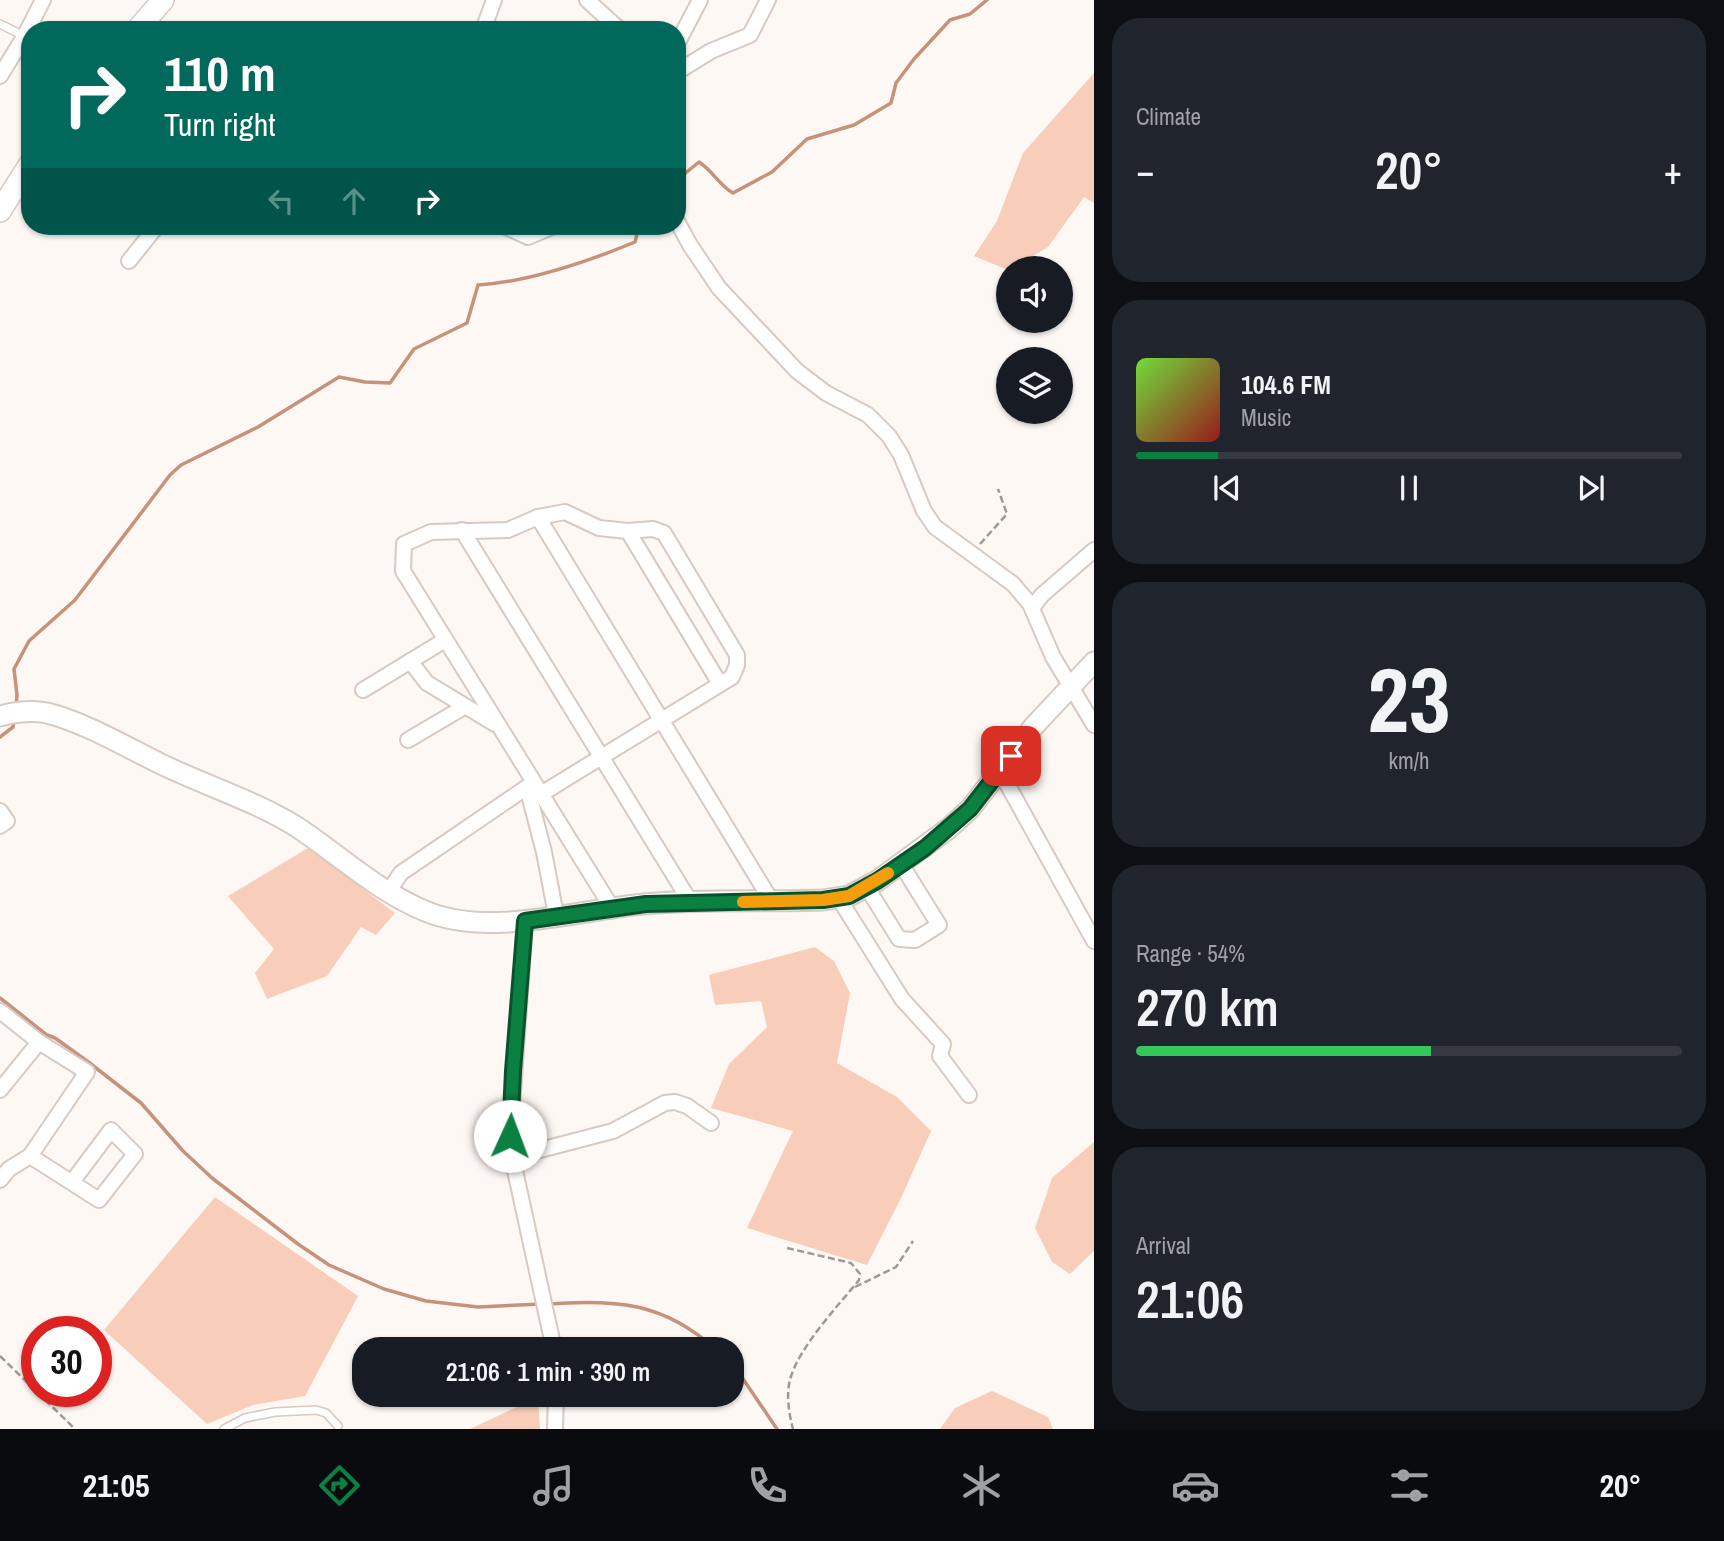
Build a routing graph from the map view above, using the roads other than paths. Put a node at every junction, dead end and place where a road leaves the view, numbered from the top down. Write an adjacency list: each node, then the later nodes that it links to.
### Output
1 (43, 0): 7 (street)
2 (163, 0): 8 (main road)
3 (494, 0): 9 (street)
4 (587, 0): 10 (street)
5 (700, 0): 12 (street)
6 (768, 0): 15 (street)
7 (32, 21)
8 (145, 21)
9 (486, 21)
10 (610, 21)
11 (0, 23): 13 (lane)
12 (686, 27)
13 (21, 35)
14 (21, 42): 16 (street)
15 (686, 66)
16 (0, 76)
17 (21, 183): 18 (main road)
18 (0, 211)
19 (151, 235): 21 (street)
20 (686, 235): 26 (street)
21 (129, 261)
22 (538, 517): 23 (street); 24 (street); 35 (street)
23 (461, 530): 27 (street); 39 (street)
24 (628, 531): 30 (street); 30 (street)
25 (1094, 550): 26 (street)
26 (1032, 608): 31 (street)
27 (445, 640): 28 (street); 36 (street)
28 (410, 661): 32 (street); 33 (street)
29 (1094, 662): 31 (street)
30 (720, 684): 35 (street)
31 (1070, 687): 37 (street); 40 (street)
32 (363, 690)
33 (464, 707): 36 (street); 38 (street)
34 (0, 716): 46 (street)
35 (662, 721): 39 (street); 48 (street)
36 (498, 725): 41 (street)
37 (1094, 725)
38 (408, 740)
39 (603, 758): 41 (street); 49 (street)
40 (1000, 771): 44 (street); 53 (street)
41 (534, 788): 46 (street); 50 (street); 51 (street)
42 (0, 811): 43 (street)
43 (0, 826)
44 (901, 864): 45 (street); 45 (street)
45 (866, 886): 47 (street)
46 (388, 892): 52 (street)
47 (838, 897): 48 (street); 57 (street)
48 (772, 902): 49 (street)
49 (691, 903): 50 (street)
50 (612, 908): 51 (street)
51 (556, 915): 52 (street)
52 (525, 921): 60 (street)
53 (1094, 941)
54 (0, 1011): 55 (street)
55 (39, 1042): 56 (street); 59 (street)
56 (0, 1090)
57 (969, 1095)
58 (711, 1123): 60 (street)
59 (30, 1156): 61 (street); 62 (street)
60 (513, 1157): 63 (street)
61 (0, 1180)
62 (72, 1182): 62 (street)
63 (551, 1337)
64 (556, 1407): 67 (street)
65 (338, 1426): 66 (lane)
66 (224, 1429)
67 (555, 1429)

